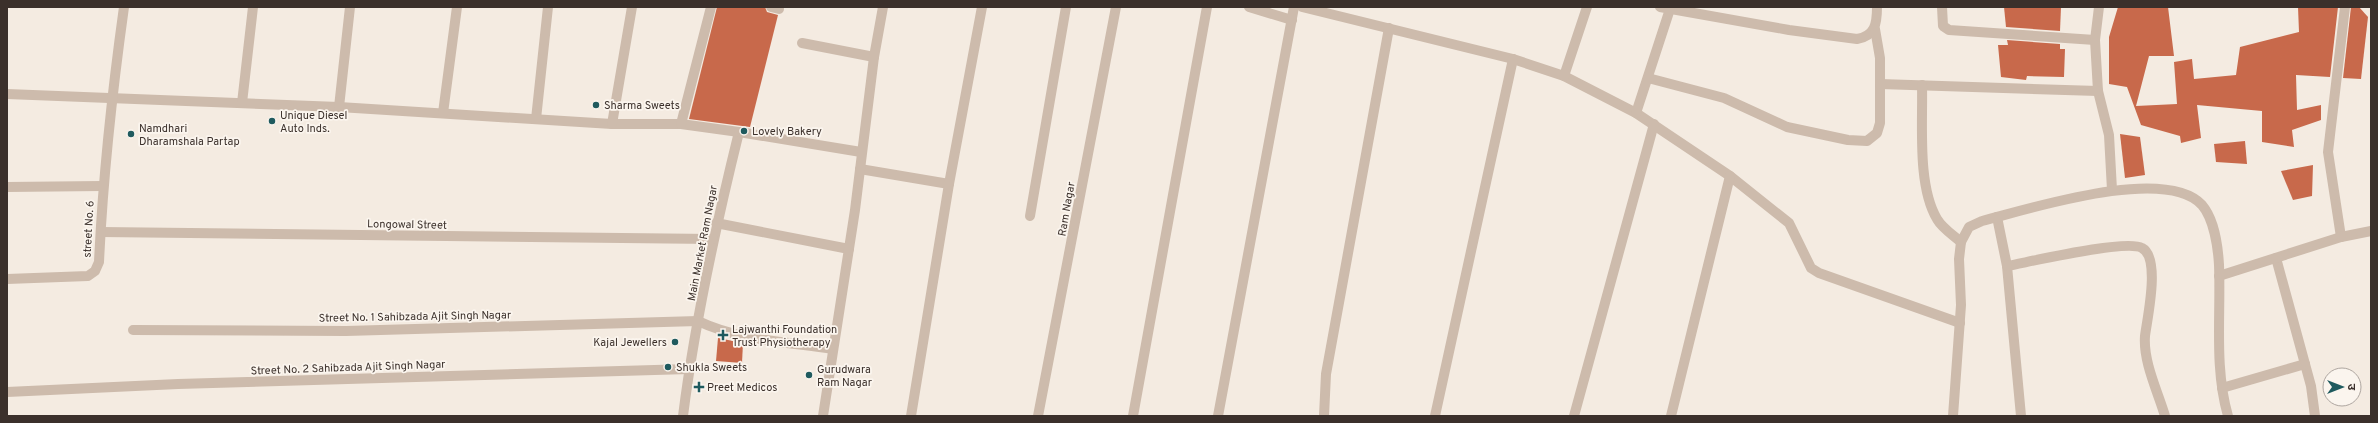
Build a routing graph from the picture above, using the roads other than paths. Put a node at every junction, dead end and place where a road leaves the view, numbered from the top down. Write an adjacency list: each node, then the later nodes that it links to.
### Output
1 (124, 7): 35 (street, street No. 6)
2 (254, 7): 36 (street)
3 (350, 7): 37 (street)
4 (457, 7): 38 (street)
5 (548, 7): 40 (street)
6 (632, 7): 41 (street)
7 (711, 7): 42 (street)
8 (883, 7): 27 (street)
9 (982, 7): 48 (street)
10 (1116, 7): 77 (street, Ram Nagar)
11 (1206, 7): 78 (street)
12 (1249, 7): 22 (street)
13 (1294, 7): 22 (street)
14 (1302, 7): 23 (street)
15 (1587, 7): 29 (street)
16 (1877, 7): 24 (street)
17 (1942, 7): 25 (street)
18 (2099, 7): 25 (street)
19 (2345, 7): 57 (street)
20 (1665, 8): 24 (street); 30 (street)
21 (1066, 11): 52 (street)
22 (1292, 20): 79 (street)
23 (1389, 28): 28 (street); 80 (street)
24 (1875, 28): 31 (street)
25 (2095, 40): 33 (street)
26 (802, 43): 27 (street)
27 (874, 57): 45 (street)
28 (1513, 59): 29 (street); 81 (street)
29 (1564, 76): 39 (street)
30 (1648, 78): 31 (street); 39 (street)
31 (1880, 84): 32 (street)
32 (1922, 85): 33 (street); 59 (street)
33 (2098, 90): 51 (street)
34 (7, 94): 35 (street)
35 (111, 97): 36 (street); 49 (street, street No. 6)
36 (242, 103): 37 (street)
37 (339, 107): 38 (street)
38 (443, 113): 40 (street)
39 (1636, 113): 43 (street)
40 (536, 119): 41 (street)
41 (612, 124): 42 (street)
42 (681, 124): 44 (street)
43 (1654, 124): 47 (street); 82 (street)
44 (739, 132): 45 (street); 54 (street, Main Market Ram Nagar)
45 (861, 152): 46 (street)
46 (860, 169): 48 (street); 60 (street)
47 (1730, 176): 66 (street); 83 (street)
48 (949, 184): 76 (street)
49 (102, 186): 50 (street); 56 (street, street No. 6)
50 (7, 187)
51 (2112, 190): 53 (street); 63 (street)
52 (1030, 216)
53 (1997, 217): 59 (street); 62 (street)
54 (716, 223): 58 (street, Main Market Ram Nagar); 60 (street)
55 (2371, 231): 57 (street)
56 (101, 232): 58 (street, Longowal Street); 64 (street, street No. 6)
57 (2341, 237): 61 (street)
58 (713, 239): 65 (street, Main Market Ram Nagar)
59 (1961, 242): 66 (street)
60 (849, 249): 68 (street)
61 (2276, 258): 63 (street); 69 (street)
62 (2007, 266): 85 (street); 86 (street)
63 (2219, 276): 71 (street)
64 (7, 280)
65 (698, 321): 67 (street, Street No. 1 Sahibzada Ajit Singh Nagar); 68 (street); 70 (street, Main Market Ram Nagar)
66 (1960, 323): 84 (street)
67 (133, 330)
68 (833, 349): 75 (street)
69 (2304, 364): 71 (street); 87 (street)
70 (689, 369): 72 (street, Street No. 2 Sahibzada Ajit Singh Nagar); 74 (street, Main Market Ram Nagar)
71 (2222, 388): 73 (street)
72 (7, 392)
73 (2225, 415)
74 (683, 416)
75 (823, 416)
76 (911, 416)
77 (1038, 416)
78 (1133, 416)
79 (1218, 416)
80 (1324, 416)
81 (1435, 416)
82 (1574, 416)
83 (1671, 416)
84 (1953, 416)
85 (2021, 416)
86 (2165, 416)
87 (2315, 416)

